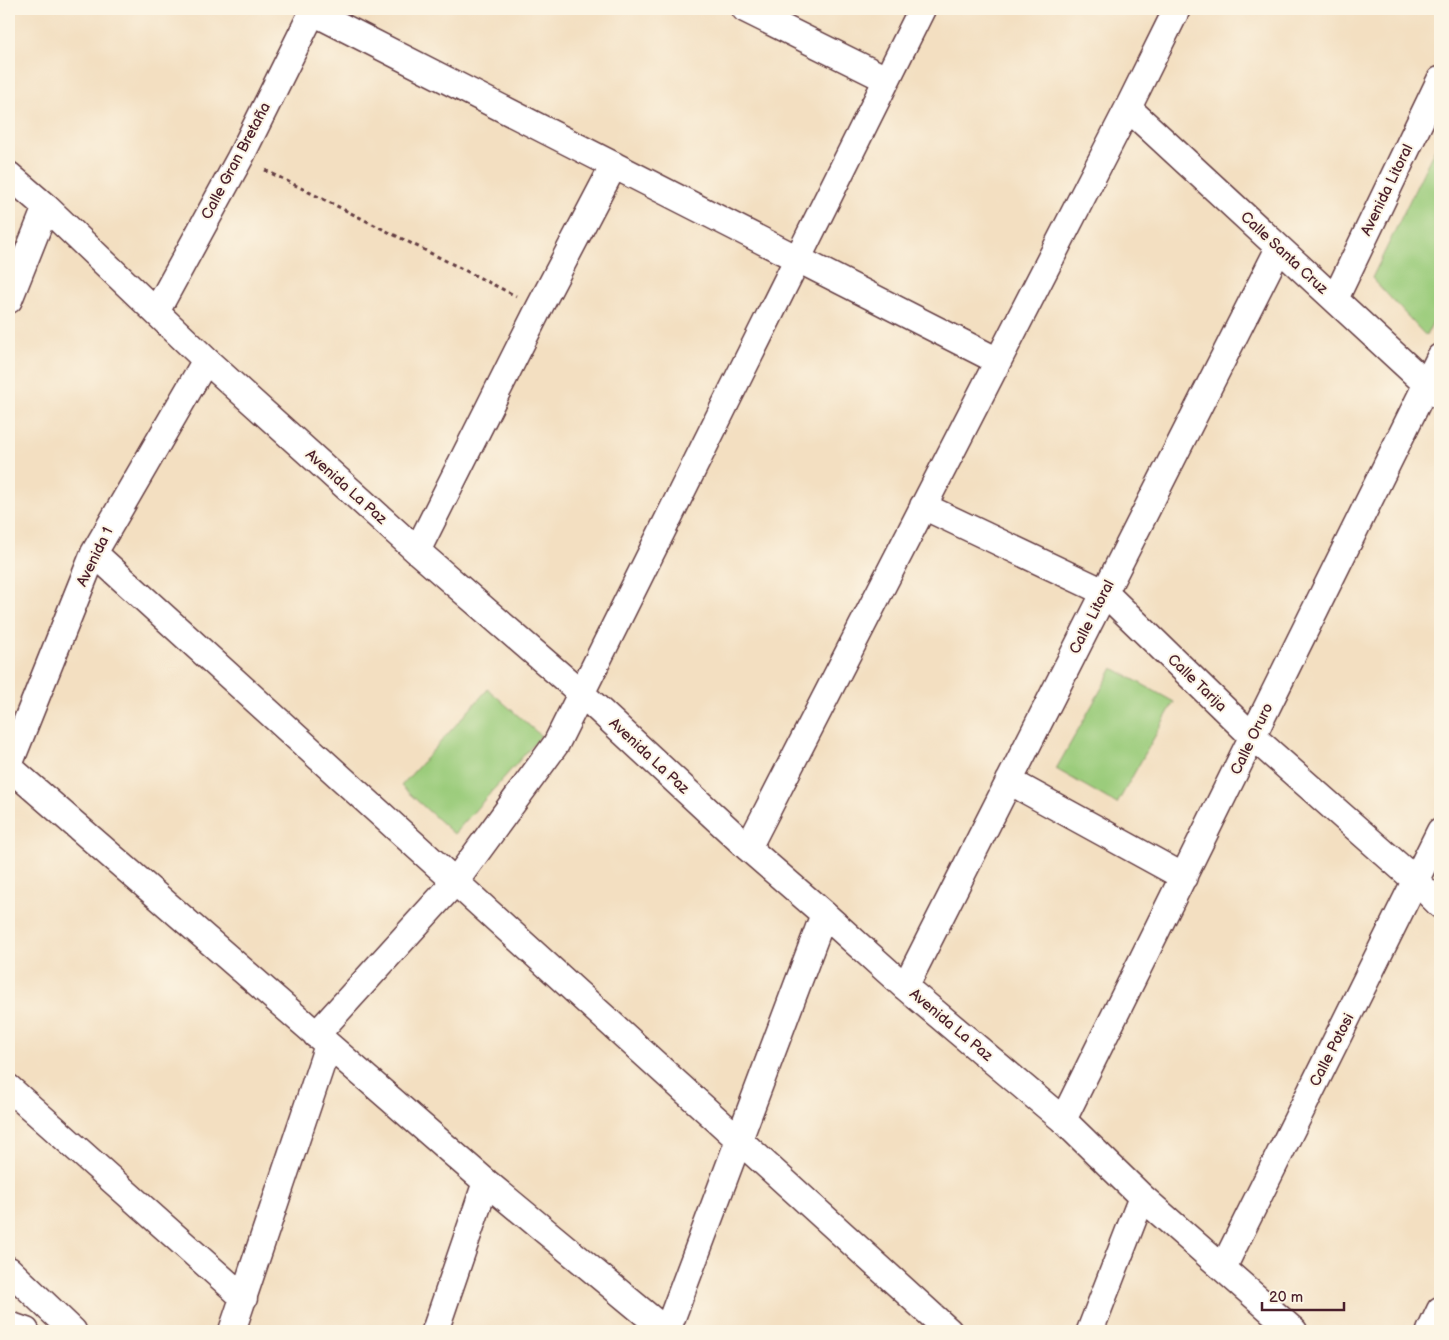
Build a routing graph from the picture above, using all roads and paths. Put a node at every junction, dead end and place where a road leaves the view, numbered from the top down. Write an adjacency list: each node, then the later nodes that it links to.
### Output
1 (745, 9): 5 (street)
2 (922, 9): 5 (street)
3 (1177, 9): 7 (street)
4 (313, 10): 8 (street, Calle Gran Bretaña); 9 (street)
5 (886, 79): 13 (street)
6 (1440, 80): 14 (street, Avenida Litoral)
7 (1128, 108): 12 (street, Calle Santa Cruz); 20 (street)
8 (240, 158): 16 (path); 17 (street, Calle Gran Bretaña)
9 (614, 165): 13 (street); 16 (street)
10 (9, 175): 11 (street, Avenida La Paz)
11 (46, 208): 15 (street); 17 (street, Avenida La Paz)
12 (1279, 248): 14 (street, Calle Santa Cruz); 25 (street, Calle Litoral)
13 (797, 258): 20 (street); 26 (street)
14 (1335, 299): 21 (street, Calle Santa Cruz)
15 (9, 300)
16 (540, 308): 23 (street)
17 (156, 312): 19 (street, Avenida La Paz)
18 (1440, 357): 21 (street, Calle Oruro)
19 (206, 360): 23 (street, Avenida La Paz); 24 (street, Avenida 1)
20 (998, 360): 22 (street)
21 (1433, 391): 27 (street, Calle Oruro)
22 (924, 506): 25 (street, Calle Tarija); 31 (street)
23 (417, 551): 26 (street, Avenida La Paz)
24 (94, 552): 28 (street, Avenida 1); 33 (street)
25 (1104, 592): 27 (street, Calle Tarija); 29 (street, Calle Litoral)
26 (581, 693): 31 (street, Avenida La Paz); 33 (street)
27 (1253, 737): 32 (street, Calle Oruro); 34 (street, Calle Tarija)
28 (9, 766): 38 (street)
29 (1009, 781): 32 (street); 37 (street, Calle Litoral)
30 (1440, 831): 34 (street, Calle Potosi)
31 (748, 848): 36 (street, Avenida La Paz)
32 (1184, 877): 40 (street, Calle Oruro)
33 (455, 882): 38 (street); 41 (street)
34 (1416, 882): 35 (street, Calle Tarija); 44 (street, Calle Potosi)
35 (1440, 905)
36 (824, 914): 37 (street, Avenida La Paz); 41 (street)
37 (905, 987): 40 (street, Avenida La Paz)
38 (322, 1040): 42 (street); 46 (street)
39 (9, 1088): 46 (street)
40 (1063, 1120): 43 (street, Avenida La Paz)
41 (739, 1140): 53 (street); 54 (street)
42 (486, 1182): 52 (street); 53 (street)
43 (1142, 1197): 44 (street, Avenida La Paz); 55 (street)
44 (1223, 1268): 56 (street, Avenida La Paz)
45 (9, 1270): 50 (street)
46 (244, 1298): 51 (street)
47 (1440, 1310): 57 (street)
48 (9, 1325): 49 (street)
49 (26, 1331)
50 (73, 1331)
51 (232, 1331)
52 (435, 1331)
53 (666, 1331)
54 (949, 1331)
55 (1090, 1331)
56 (1294, 1331)
57 (1430, 1331)

